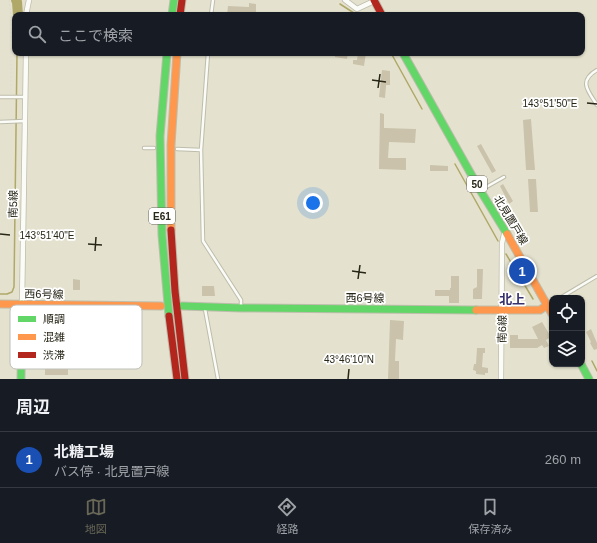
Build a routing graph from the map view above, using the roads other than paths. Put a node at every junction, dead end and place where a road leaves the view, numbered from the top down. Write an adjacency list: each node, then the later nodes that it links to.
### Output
1 (29, 0): 7 (street)
2 (174, 0): 8 (main road)
3 (182, 0): 9 (main road)
4 (213, 0): 10 (lane)
5 (345, 0): 6 (street)
6 (374, 1): 11 (main road)
7 (27, 12)
8 (172, 12)
9 (180, 12)
10 (211, 12)
11 (380, 12)
12 (26, 56): 19 (street, 南5線)
13 (167, 56): 46 (main road, E61)
14 (177, 56): 47 (main road, E61)
15 (208, 56): 26 (lane)
16 (405, 56): 28 (main road, 北見置戸線 / 50)
17 (597, 70): 20 (lane)
18 (0, 97): 19 (lane)
19 (26, 97): 21 (street, 南5線)
20 (597, 105)
21 (26, 121): 22 (lane); 34 (street, 南5線)
22 (0, 122)
23 (144, 148): 24 (lane)
24 (154, 148)
25 (177, 149): 26 (lane)
26 (201, 150): 41 (lane)
27 (504, 177): 28 (lane)
28 (480, 190): 29 (main road, 北見置戸線 / 50)
29 (505, 230): 32 (main road, 北見置戸線 / 50); 42 (street, 南6線)
30 (597, 276): 31 (lane)
31 (565, 295)
32 (549, 302)
33 (0, 304): 34 (main road, 西6号線)
34 (22, 304): 35 (main road, 西6号線)
35 (91, 305)
36 (549, 305): 42 (main road, 西6号線)
37 (142, 306): 38 (main road, 西6号線)
38 (160, 306)
39 (182, 306): 40 (main road, 西6号線)
40 (205, 307): 41 (main road, 西6号線); 48 (lane)
41 (242, 308): 42 (main road, 西6号線)
42 (502, 310): 49 (street, 南6線)
43 (582, 367): 50 (main road)
44 (21, 369): 45 (main road, 南5線)
45 (21, 379)
46 (177, 379)
47 (185, 379)
48 (218, 379)
49 (501, 379)
50 (589, 379)

